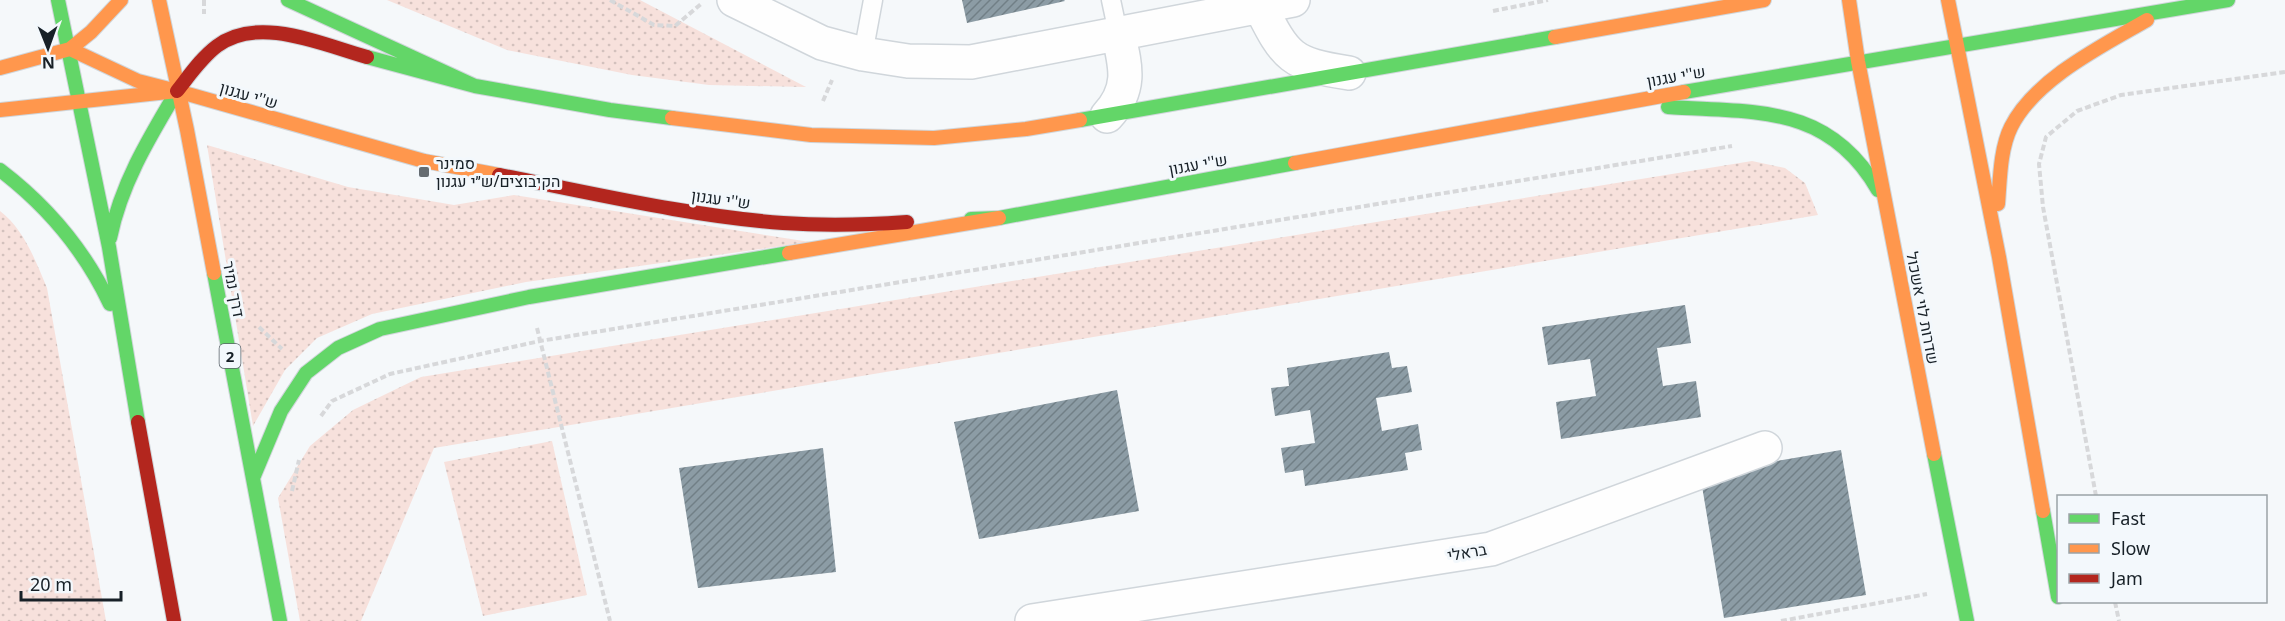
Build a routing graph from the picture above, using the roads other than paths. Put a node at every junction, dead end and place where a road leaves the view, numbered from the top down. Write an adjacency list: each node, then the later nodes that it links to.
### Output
1 (58, 0): 19 (main road)
2 (121, 0): 19 (main road)
3 (159, 0): 25 (main road, דרך נמיר / 2)
4 (288, 0): 24 (main road)
5 (735, 0): 20 (street)
6 (873, 0): 20 (lane)
7 (1111, 0): 17 (lane)
8 (1293, 0): 14 (street)
9 (1730, 0): 16 (main road)
10 (1764, 0): 16 (main road)
11 (1849, 0): 21 (main road, שדרות לוי אשכול)
12 (1948, 0): 18 (main road)
13 (2228, 0): 15 (main road, ש''י עגנון)
14 (1260, 6): 17 (street); 23 (street)
15 (2166, 9): 18 (main road, ש''י עגנון); 34 (main road)
16 (1704, 12): 23 (main road)
17 (1118, 33): 20 (street); 29 (street)
18 (1958, 45): 21 (main road, ש''י עגנון); 34 (main road)
19 (70, 49): 22 (main road); 25 (main road); 26 (main road)
20 (854, 52)
21 (1858, 61): 27 (main road, ש''י עגנון); 31 (main road, שדרות לוי אשכול)
22 (0, 69)
23 (1349, 73): 29 (main road)
24 (475, 86): 25 (main road); 29 (main road)
25 (177, 91): 26 (main road, ש''י עגנון); 32 (main road, ש''י עגנון); 33 (main road); 37 (main road, דרך נמיר / 2)
26 (80, 101): 28 (main road, ש''י עגנון); 33 (main road)
27 (1616, 104): 31 (main road); 32 (main road, ש''י עגנון)
28 (0, 110)
29 (1107, 116)
30 (0, 170): 35 (main road)
31 (1887, 207): 43 (main road, שדרות לוי אשכול)
32 (999, 218): 37 (main road)
33 (109, 247): 35 (main road)
34 (1999, 257): 38 (main road)
35 (122, 332): 40 (main road)
36 (1765, 448): 39 (street, בראלי)
37 (254, 478): 41 (main road, דרך נמיר / 2)
38 (2057, 586)
39 (1156, 612): 42 (street, בראלי)
40 (174, 621)
41 (280, 621)
42 (1032, 621)
43 (1967, 621)

